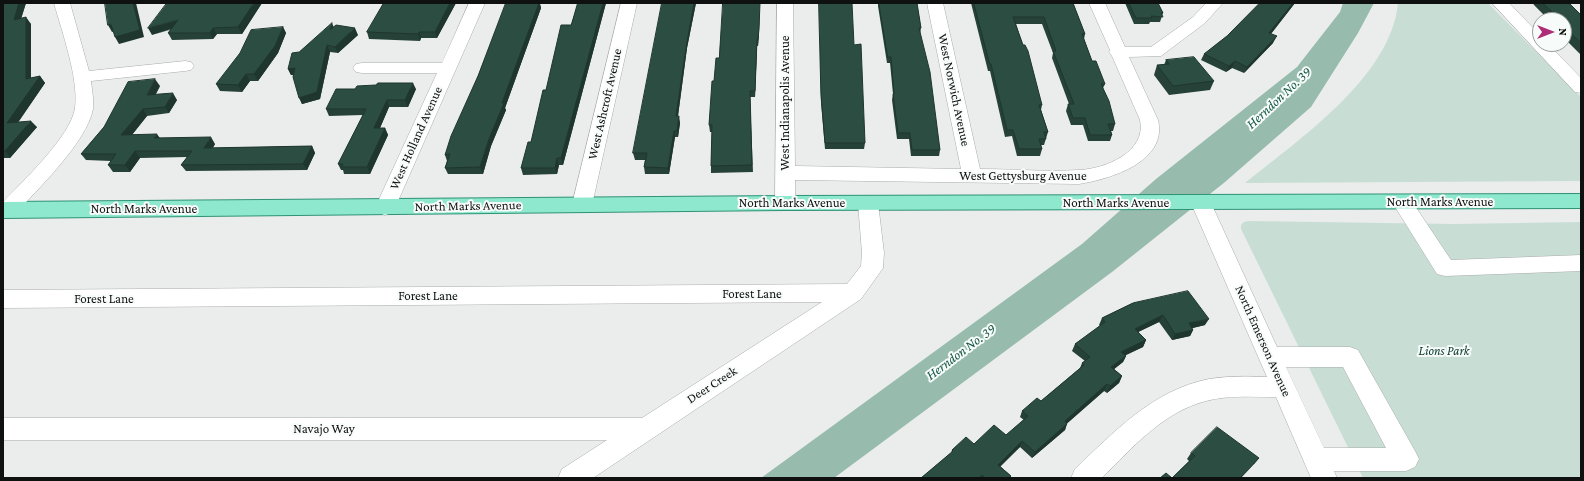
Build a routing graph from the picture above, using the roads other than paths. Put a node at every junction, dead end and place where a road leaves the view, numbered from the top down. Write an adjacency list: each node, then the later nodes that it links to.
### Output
1 (62, 3): 13 (street)
2 (477, 3): 12 (street, West Holland Avenue)
3 (629, 3): 22 (street, West Ashcroft Avenue)
4 (785, 3): 15 (street, West Indianapolis Avenue)
5 (935, 3): 16 (street, West Norwich Avenue)
6 (1097, 3): 9 (street, West Gettysburg Avenue)
7 (1215, 3): 9 (street)
8 (1500, 3): 14 (street)
9 (1117, 52): 16 (street, West Gettysburg Avenue)
10 (185, 66): 13 (street)
11 (362, 68): 12 (street, West Holland Avenue)
12 (448, 68): 23 (street, West Holland Avenue)
13 (81, 78): 24 (street)
14 (1581, 88)
15 (786, 173): 16 (street, West Gettysburg Avenue); 19 (street, West Indianapolis Avenue)
16 (972, 176)
17 (1581, 201): 18 (main road, North Marks Avenue)
18 (1402, 202): 21 (main road, North Marks Avenue); 25 (street)
19 (785, 203): 20 (main road, North Marks Avenue); 22 (main road, North Marks Avenue)
20 (868, 203): 21 (main road, North Marks Avenue); 26 (street, Deer Creek)
21 (1201, 203): 28 (street, North Emerson Avenue)
22 (582, 204): 23 (main road, North Marks Avenue)
23 (384, 208): 24 (main road, North Marks Avenue)
24 (5, 210)
25 (1581, 263)
26 (853, 293): 27 (street, Forest Lane); 31 (street, Deer Creek)
27 (3, 299)
28 (1270, 357): 29 (street, North Emerson Avenue); 32 (street)
29 (1284, 387): 32 (street, North Emerson Avenue); 34 (street)
30 (3, 429): 31 (street, Navajo Way)
31 (645, 429): 33 (street, Deer Creek)
32 (1320, 469)
33 (571, 478)
34 (1084, 478)

